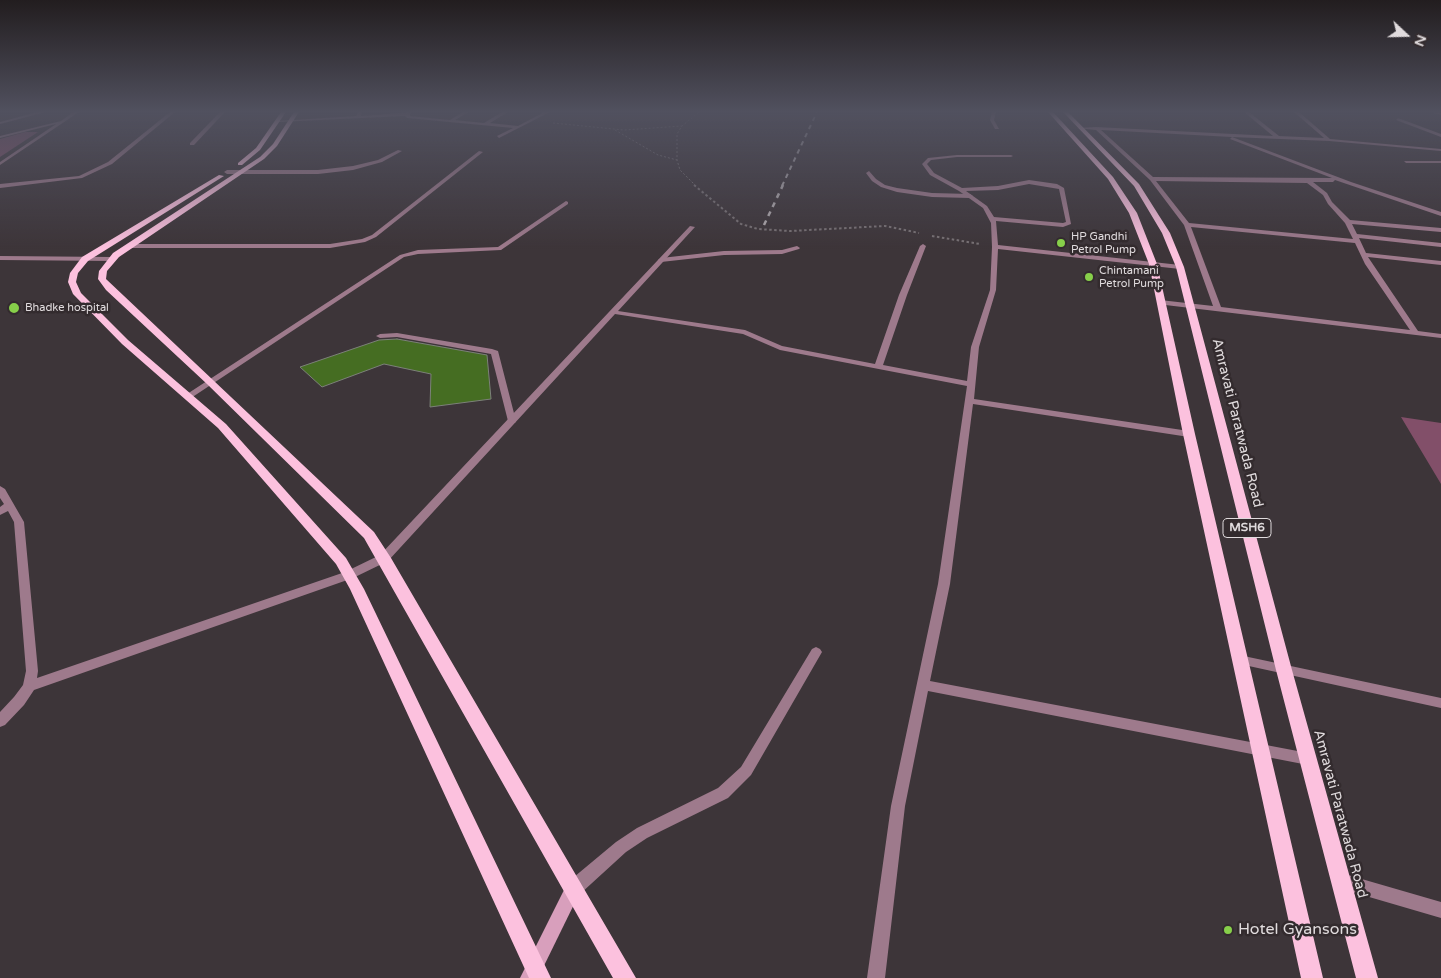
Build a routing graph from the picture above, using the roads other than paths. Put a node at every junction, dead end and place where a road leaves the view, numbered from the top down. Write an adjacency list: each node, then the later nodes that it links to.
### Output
1 (117, 158): 19 (street)
2 (246, 158): 13 (main road)
3 (260, 158): 14 (main road)
4 (386, 158): 14 (street)
5 (474, 158): 30 (street)
6 (947, 158): 20 (street)
7 (1092, 158): 40 (main road, MSH6)
8 (1109, 158): 41 (main road, Amravati Paratwada Road / MSH6)
9 (1129, 158): 16 (street)
10 (1283, 158): 17 (street)
11 (1406, 162): 12 (street)
12 (1441, 162)
13 (227, 172): 14 (street); 37 (main road)
14 (242, 172): 30 (main road)
15 (869, 173): 20 (street)
16 (1152, 179): 18 (street); 25 (street)
17 (1339, 179): 18 (street); 22 (street)
18 (1308, 181): 24 (street)
19 (0, 186)
20 (965, 193): 23 (street); 23 (street)
21 (566, 203): 50 (street)
22 (1441, 214)
23 (992, 219): 32 (street)
24 (1348, 222): 27 (street); 28 (street)
25 (1187, 225): 28 (street); 44 (street)
26 (692, 227): 38 (street)
27 (1441, 230)
28 (1354, 238): 29 (street); 34 (street)
29 (1441, 245)
30 (130, 246): 36 (main road)
31 (924, 246): 49 (street)
32 (995, 247): 40 (street); 51 (street)
33 (797, 248): 38 (street)
34 (1362, 254): 39 (street); 46 (street)
35 (0, 258): 37 (street)
36 (113, 259): 37 (street); 50 (main road)
37 (85, 260): 52 (main road)
38 (661, 260): 45 (street)
39 (1441, 262)
40 (1153, 264): 41 (street); 42 (main road, MSH6)
41 (1180, 267): 43 (main road, Amravati Paratwada Road / MSH6)
42 (1160, 302): 43 (street); 55 (main road, MSH6)
43 (1192, 307): 44 (street); 62 (main road, Amravati Paratwada Road / MSH6)
44 (1218, 310): 46 (street)
45 (613, 312): 49 (street); 54 (street)
46 (1415, 332): 48 (street)
47 (380, 336): 54 (street)
48 (1441, 336)
49 (878, 367): 51 (street)
50 (210, 382): 52 (street); 58 (main road)
51 (970, 384): 53 (street)
52 (188, 396): 59 (main road)
53 (968, 401): 55 (street); 63 (street)
54 (512, 421): 58 (street)
55 (1189, 434): 61 (main road, MSH6)
56 (0, 489): 57 (street)
57 (4, 505): 64 (street)
58 (384, 558): 59 (street); 70 (main road)
59 (349, 575): 64 (street); 72 (main road)
60 (816, 652): 70 (street)
61 (1239, 660): 62 (street); 67 (main road, MSH6)
62 (1284, 670): 65 (street); 68 (main road, Amravati Paratwada Road / MSH6)
63 (923, 685): 67 (street); 74 (street)
64 (29, 686): 66 (street)
65 (1441, 703)
66 (0, 721)
67 (1261, 751): 68 (street); 75 (main road, MSH6)
68 (1308, 759): 69 (main road, Amravati Paratwada Road / MSH6)
69 (1341, 881): 71 (street); 76 (main road, Amravati Paratwada Road / MSH6)
70 (574, 888): 72 (street); 73 (main road)
71 (1441, 910)
72 (535, 974)
73 (625, 978)
74 (876, 978)
75 (1312, 978)
76 (1367, 978)

